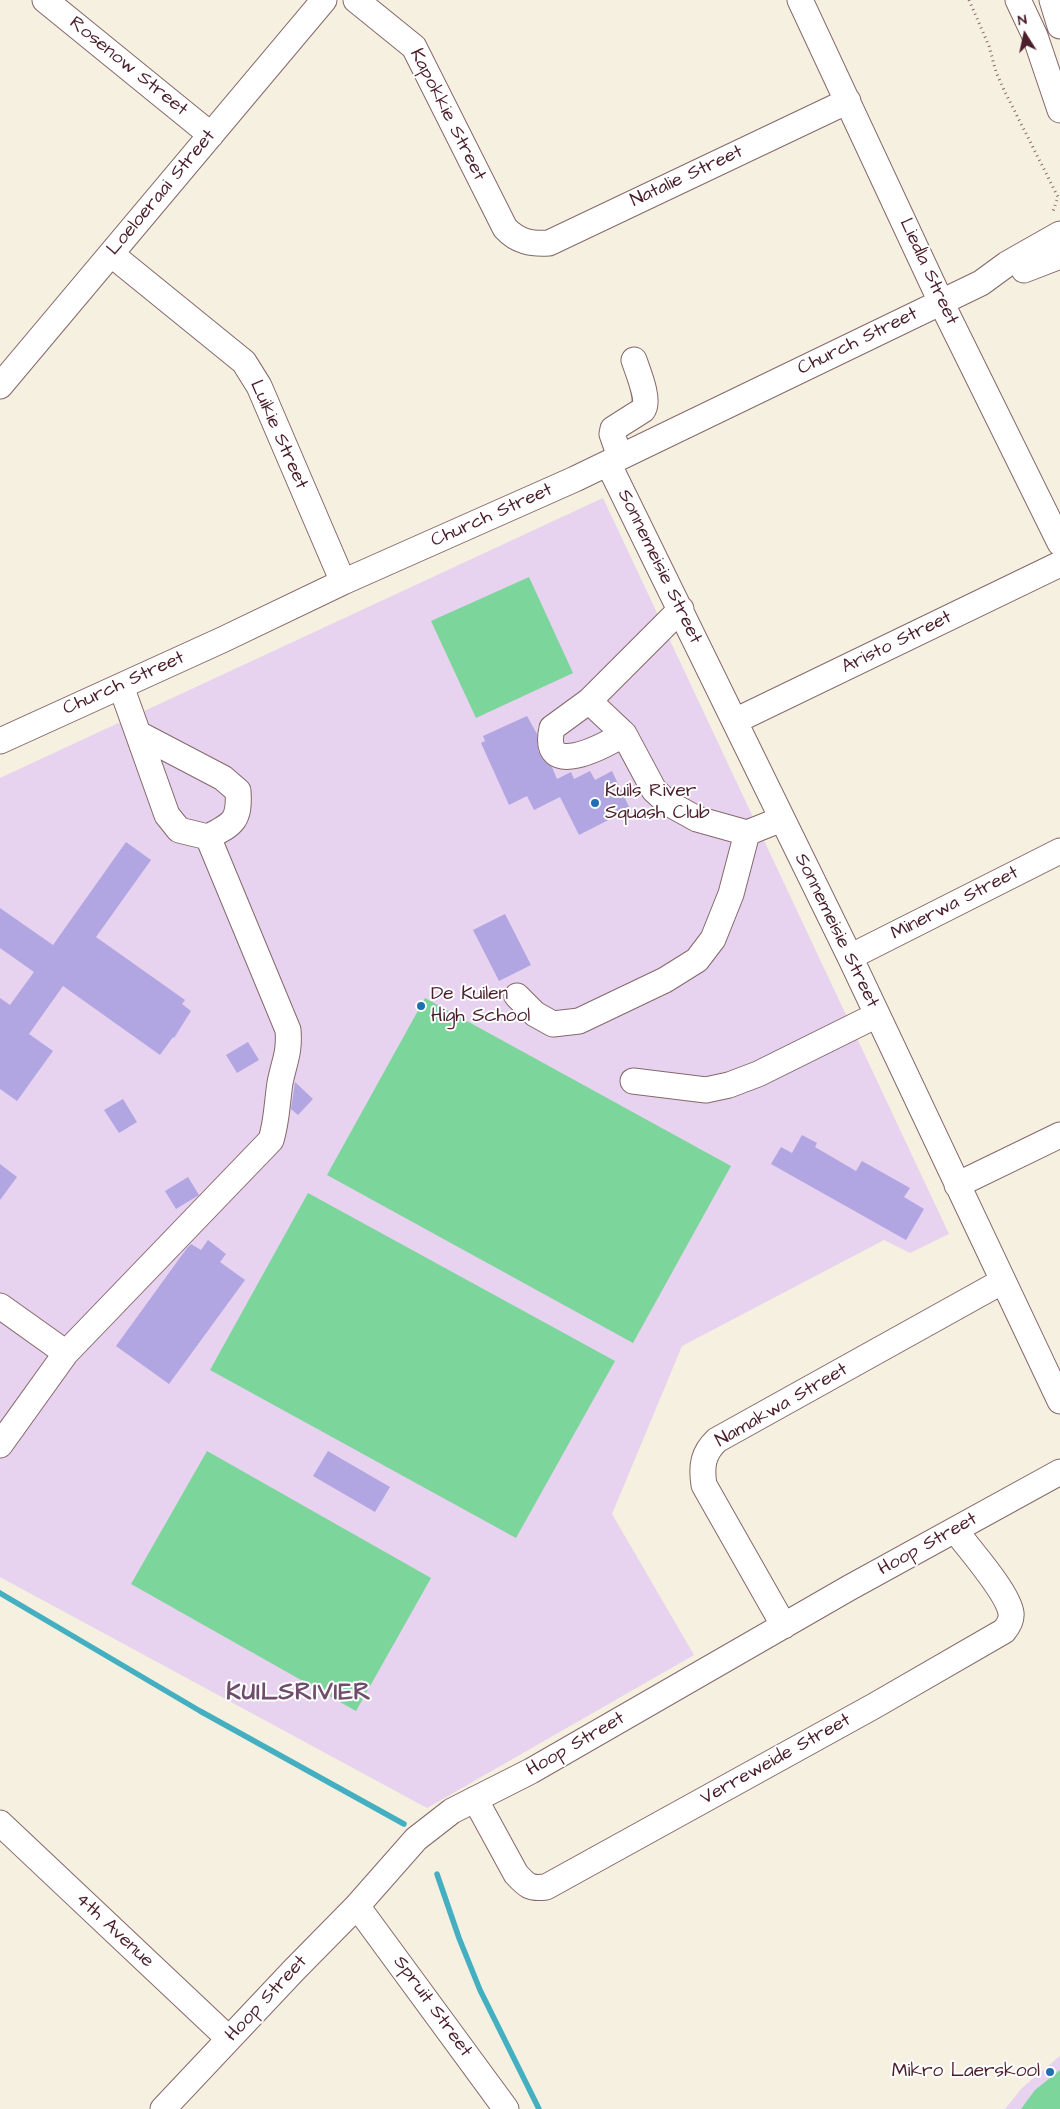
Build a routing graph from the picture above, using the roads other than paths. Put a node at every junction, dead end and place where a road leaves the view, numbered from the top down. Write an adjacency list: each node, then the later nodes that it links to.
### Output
1 (45, 0): 10 (street, Rosenow Street)
2 (324, 0): 10 (street, Loeloeraai Street)
3 (356, 0): 12 (street, Kapokkie Street)
4 (800, 0): 8 (street, Liedla Street)
5 (1018, 0): 9 (street)
6 (1052, 0): 7 (street)
7 (1060, 26)
8 (848, 101): 12 (street, Natalie Street); 16 (street, Liedla Street)
9 (1060, 110)
10 (211, 135): 13 (street, Loeloeraai Street)
11 (1054, 226): 15 (street, Church Street)
12 (524, 242)
13 (112, 254): 18 (street, Loeloeraai Street); 22 (street, Luikie Street)
14 (1060, 256): 15 (street, Church Street)
15 (981, 283): 16 (street, Church Street)
16 (941, 302): 19 (street, Church Street); 20 (street, Liedla Street)
17 (634, 360): 19 (street, Sonnemeisie Street)
18 (0, 386)
19 (614, 460): 22 (street, Church Street); 23 (street, Sonnemeisie Street)
20 (1060, 543)
21 (1060, 564): 26 (street, Aristo Street)
22 (342, 582): 24 (street, Church Street)
23 (681, 610): 25 (street); 26 (street, Sonnemeisie Street)
24 (121, 686): 27 (street); 29 (street, Church Street)
25 (590, 701): 28 (street); 28 (street)
26 (735, 721): 30 (street, Sonnemeisie Street)
27 (139, 734): 32 (street); 32 (street)
28 (624, 734): 31 (street)
29 (0, 741)
30 (782, 818): 31 (street); 34 (street, Sonnemeisie Street)
31 (747, 833): 35 (street)
32 (208, 837): 42 (street)
33 (1060, 851): 34 (street, Minerwa Street)
34 (850, 957): 36 (street, Sonnemeisie Street)
35 (517, 996)
36 (877, 1014): 37 (street); 39 (street, Sonnemeisie Street)
37 (633, 1081)
38 (1060, 1135): 39 (street)
39 (958, 1185): 40 (street, Sonnemeisie Street)
40 (1003, 1282): 43 (street, Sonnemeisie Street); 47 (street, Namakwa Street)
41 (0, 1306): 42 (street)
42 (66, 1353): 44 (street)
43 (1060, 1401)
44 (0, 1445)
45 (1060, 1472): 46 (street, Hoop Street)
46 (955, 1530): 47 (street, Hoop Street); 48 (street, Verreweide Street)
47 (784, 1626): 48 (street, Hoop Street)
48 (475, 1800): 50 (street, Hoop Street)
49 (0, 1823): 51 (street, 4th Avenue)
50 (357, 1906): 51 (street, Hoop Street); 53 (street, Spruit Street)
51 (228, 2039): 52 (street, Hoop Street)
52 (163, 2109)
53 (506, 2109)

